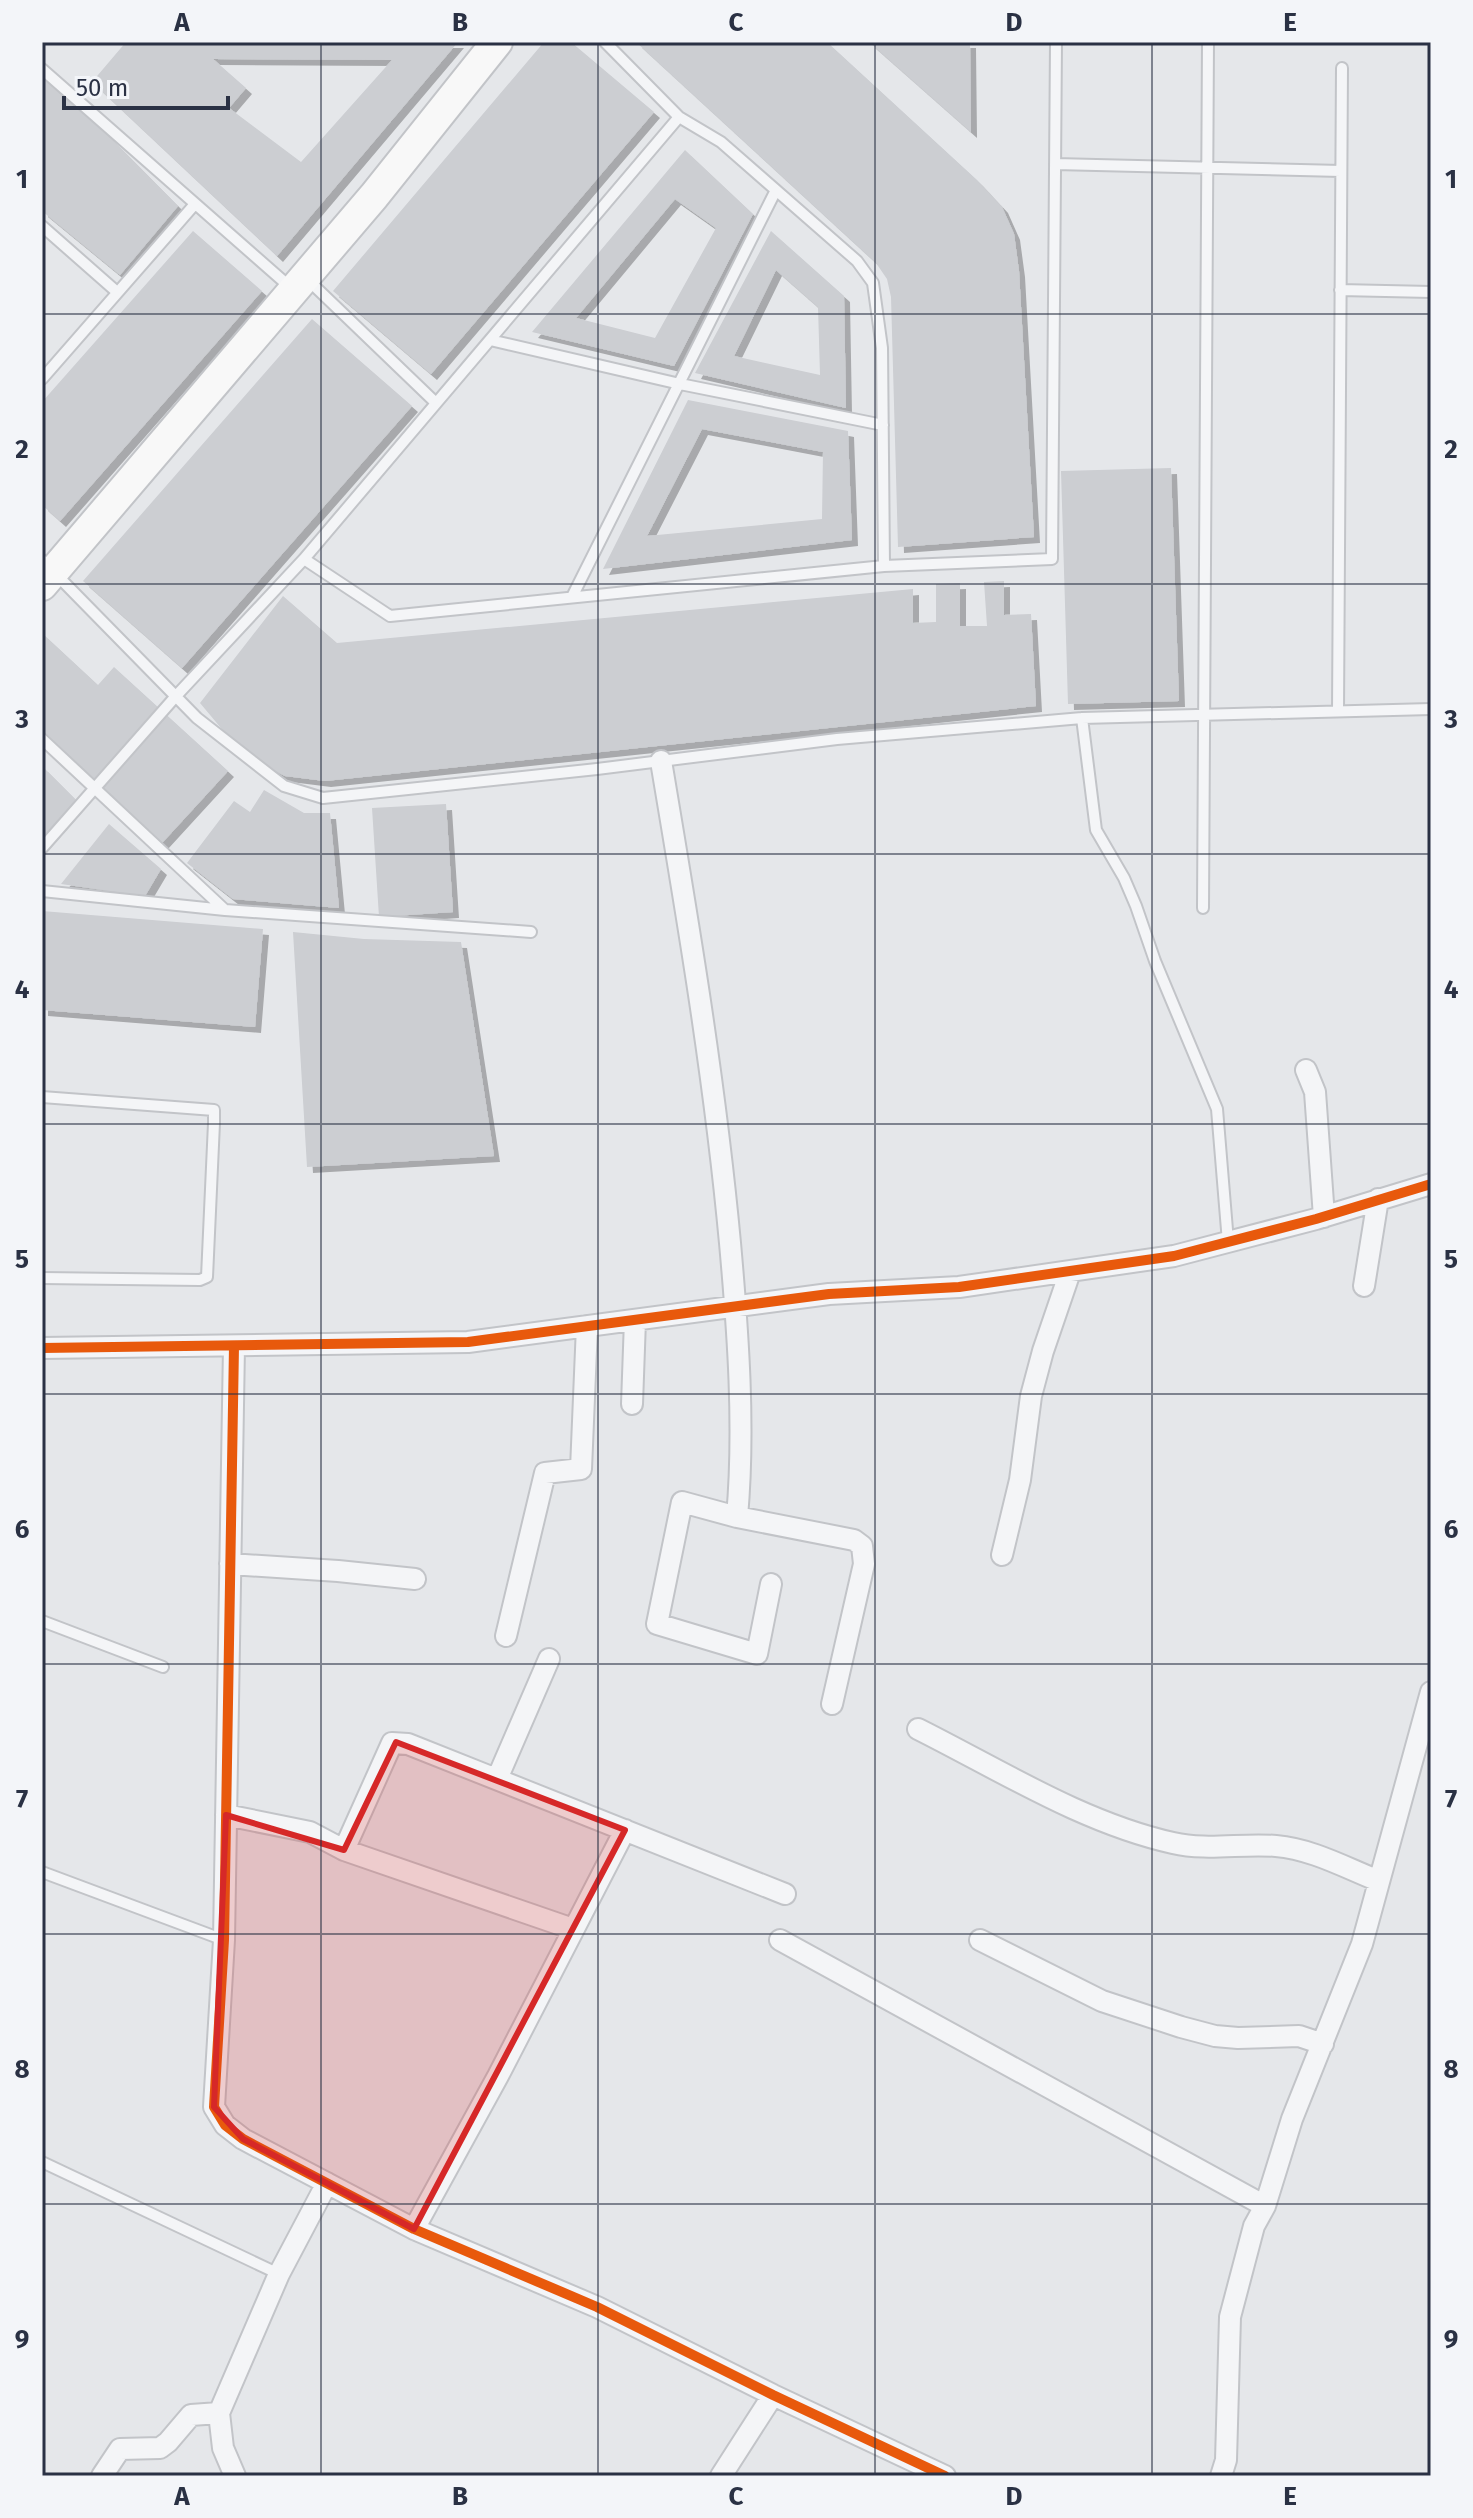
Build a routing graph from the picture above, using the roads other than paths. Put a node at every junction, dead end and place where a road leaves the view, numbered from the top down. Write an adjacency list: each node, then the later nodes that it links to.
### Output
1 (497, 42): 14 (street)
2 (605, 42): 7 (lane)
3 (1056, 42): 8 (lane)
4 (1208, 42): 9 (lane)
5 (1342, 68): 10 (lane)
6 (42, 69): 12 (lane)
7 (679, 117): 11 (lane); 18 (lane)
8 (1055, 164): 9 (lane); 24 (lane)
9 (1208, 169): 10 (lane); 30 (lane)
10 (1341, 171): 15 (lane)
11 (776, 190): 20 (lane); 22 (lane)
12 (195, 204): 14 (lane); 16 (lane)
13 (42, 226): 16 (lane)
14 (299, 284): 21 (lane); 25 (street)
15 (1340, 290): 17 (lane); 29 (lane)
16 (117, 292): 19 (lane)
17 (1431, 292)
18 (490, 340): 20 (lane); 21 (lane)
19 (42, 379)
20 (680, 384): 22 (lane); 26 (lane)
21 (436, 403): 23 (lane)
22 (883, 425): 24 (lane)
23 (304, 559): 26 (lane); 27 (lane)
24 (884, 566): 26 (lane)
25 (46, 572): 27 (lane)
26 (572, 597)
27 (176, 696): 33 (lane); 34 (lane)
28 (1431, 709): 29 (lane)
29 (1338, 711): 30 (lane)
30 (1204, 715): 31 (lane); 37 (lane)
31 (1082, 718): 33 (lane); 45 (lane)
32 (42, 739): 34 (lane)
33 (661, 761): 49 (street)
34 (94, 788): 35 (lane); 38 (lane)
35 (42, 848)
36 (42, 891): 38 (lane)
37 (1203, 908)
38 (225, 910): 39 (lane)
39 (531, 932)
40 (1306, 1070): 44 (street)
41 (42, 1097): 47 (lane)
42 (1431, 1184): 43 (street)
43 (1378, 1199): 44 (street); 48 (street)
44 (1324, 1217): 45 (street)
45 (1228, 1242): 46 (street)
46 (1070, 1272): 49 (street); 56 (street)
47 (42, 1278)
48 (1364, 1286)
49 (736, 1307): 50 (street); 55 (street)
50 (635, 1320): 51 (street); 54 (street)
51 (587, 1326): 52 (street); 61 (street)
52 (234, 1346): 53 (street); 57 (street)
53 (42, 1348)
54 (632, 1404)
55 (737, 1517): 59 (street); 65 (street)
56 (1002, 1555)
57 (230, 1564): 58 (street); 69 (street)
58 (415, 1579)
59 (771, 1584)
60 (42, 1621): 63 (lane)
61 (506, 1636)
62 (549, 1659): 68 (street)
63 (163, 1667)
64 (1431, 1692): 66 (street)
65 (832, 1704)
66 (1427, 1722): 73 (street)
67 (918, 1729): 73 (street)
68 (497, 1779): 70 (street); 71 (street)
69 (226, 1815): 71 (street); 76 (street)
70 (625, 1830): 74 (street); 75 (street)
71 (344, 1850): 75 (street)
72 (42, 1872): 76 (lane)
73 (1379, 1881): 79 (street)
74 (785, 1894)
75 (573, 1929): 83 (street)
76 (224, 1940): 81 (street)
77 (780, 1940): 82 (street)
78 (980, 1940): 79 (street)
79 (1323, 2044): 82 (street)
80 (42, 2162): 84 (lane)
81 (327, 2183): 83 (street); 84 (street)
82 (1265, 2206): 91 (street)
83 (414, 2229): 85 (street)
84 (279, 2274): 86 (street)
85 (773, 2395): 89 (street); 90 (street)
86 (219, 2413): 87 (street); 88 (street)
87 (102, 2476)
88 (235, 2476)
89 (721, 2476)
90 (945, 2476)
91 (1221, 2476)

